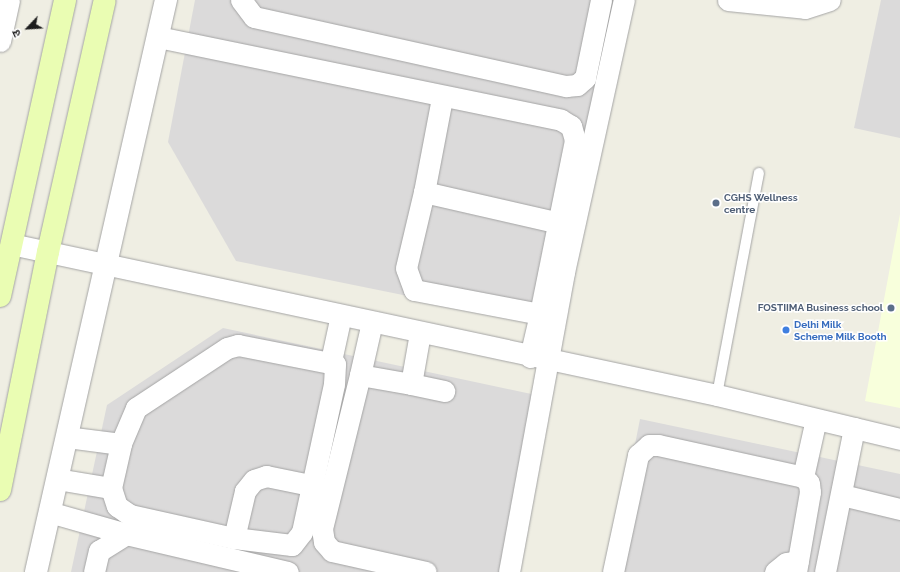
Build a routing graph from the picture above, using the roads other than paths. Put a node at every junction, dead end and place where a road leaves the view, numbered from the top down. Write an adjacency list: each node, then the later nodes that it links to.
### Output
1 (9, 0): 11 (street)
2 (65, 0): 16 (main road)
3 (105, 0): 17 (main road)
4 (166, 0): 10 (street)
5 (241, 0): 6 (street)
6 (601, 0)
7 (624, 0): 24 (street)
8 (728, 0): 9 (street)
9 (830, 0)
10 (158, 38): 12 (street); 18 (street)
11 (0, 41)
12 (442, 98): 14 (street); 15 (street)
13 (759, 173): 29 (lane)
14 (424, 192): 15 (street); 20 (street)
15 (559, 223): 20 (street)
16 (11, 244): 17 (street); 19 (main road)
17 (48, 252): 18 (street); 40 (main road)
18 (108, 265): 21 (street); 32 (street)
19 (0, 296)
20 (540, 314): 24 (street)
21 (341, 315): 22 (street); 25 (street)
22 (372, 322): 23 (street); 26 (street)
23 (420, 333): 24 (street); 27 (street)
24 (540, 358): 29 (street); 53 (street)
25 (331, 361): 34 (street); 37 (street)
26 (360, 374): 27 (street); 51 (street)
27 (411, 384): 28 (street)
28 (444, 391)
29 (717, 395): 30 (street)
30 (816, 419): 31 (street); 35 (street)
31 (854, 428): 33 (street); 41 (street)
32 (67, 436): 34 (street); 36 (street)
33 (900, 439)
34 (121, 444): 38 (street)
35 (803, 477): 46 (street); 47 (street)
36 (57, 479): 38 (street); 43 (street)
37 (310, 485): 45 (street); 45 (street)
38 (111, 488): 45 (street)
39 (515, 488): 52 (street)
40 (0, 490)
41 (842, 495): 42 (street); 57 (street)
42 (900, 509)
43 (49, 512): 44 (street); 48 (street)
44 (126, 534): 49 (street); 50 (street)
45 (234, 538)
46 (619, 546): 54 (street); 55 (street)
47 (797, 566): 56 (street)
48 (36, 572)
49 (94, 572)
50 (288, 572)
51 (426, 572)
52 (496, 572)
53 (509, 572)
54 (613, 572)
55 (627, 572)
56 (775, 572)
57 (825, 572)

